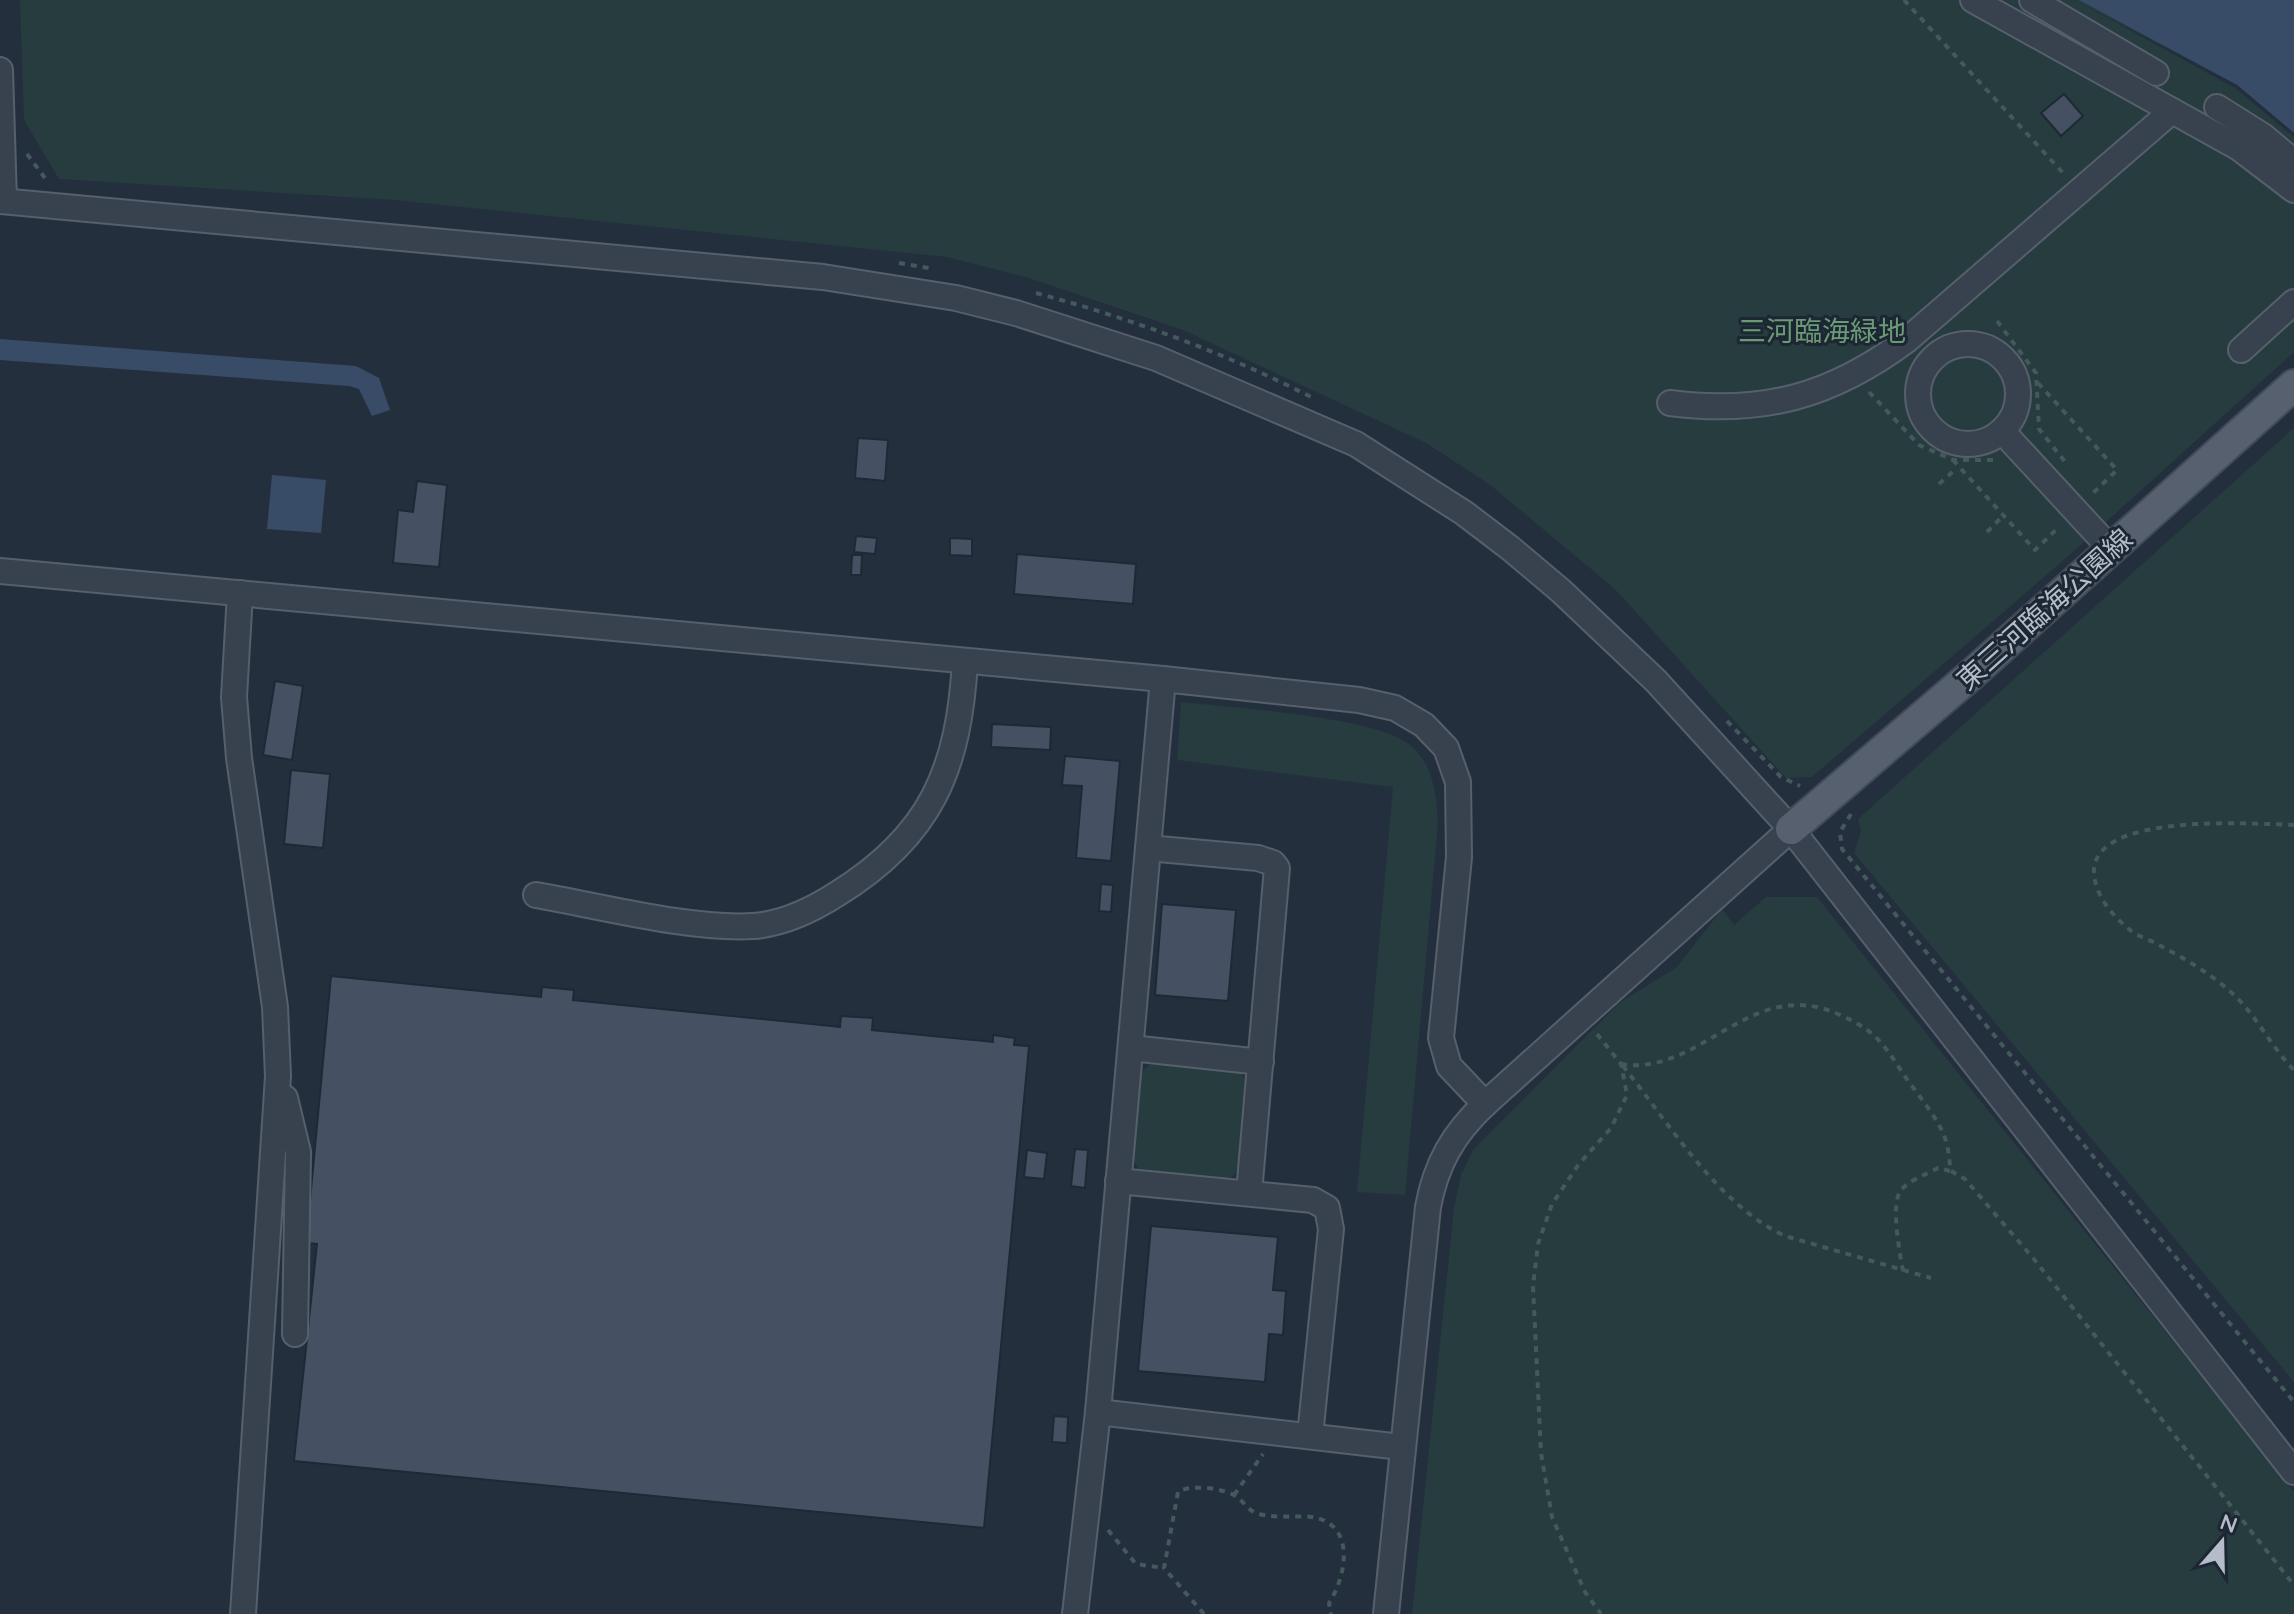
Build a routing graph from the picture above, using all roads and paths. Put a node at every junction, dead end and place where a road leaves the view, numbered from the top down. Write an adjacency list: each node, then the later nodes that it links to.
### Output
1 (1904, 0): 12 (path)
2 (1973, 0): 7 (street)
3 (2032, 0): 5 (street)
4 (0, 70): 13 (street)
5 (2156, 73)
6 (2217, 107): 9 (street)
7 (2172, 111): 11 (street); 12 (street)
8 (25, 152): 10 (path)
9 (2294, 162)
10 (53, 187)
11 (2294, 190)
12 (2079, 191): 20 (street)
13 (2, 201): 46 (street)
14 (892, 262): 15 (path)
15 (936, 270)
16 (1034, 292): 23 (path)
17 (2294, 302): 19 (street)
18 (1997, 321): 21 (path)
19 (2241, 350)
20 (1854, 375): 24 (street); 26 (path)
21 (2038, 383): 29 (path); 32 (path)
22 (2294, 385): 37 (main road, 東三河臨海公園線)
23 (1319, 401)
24 (1670, 403)
25 (2002, 431): 25 (street); 37 (street)
26 (1953, 460): 27 (path); 28 (path)
27 (2006, 464)
28 (1957, 468): 31 (path); 34 (path)
29 (2072, 471)
30 (2082, 482): 32 (path)
31 (1939, 484)
32 (2092, 494): 33 (path)
33 (2101, 503)
34 (2002, 517): 35 (path); 36 (path)
35 (2070, 529)
36 (1987, 532)
37 (2111, 549): 46 (main road, 東三河臨海公園線)
38 (0, 571): 39 (street)
39 (240, 593): 40 (street); 54 (street)
40 (965, 661): 41 (street); 48 (street)
41 (1163, 679): 47 (street); 55 (street)
42 (1725, 719): 43 (path)
43 (1810, 786)
44 (1862, 804): 62 (path)
45 (2294, 825): 53 (path)
46 (1791, 829): 49 (street); 67 (street)
47 (1148, 848): 50 (street); 51 (street)
48 (536, 895)
49 (1581, 1015): 52 (path); 55 (street)
50 (1131, 1048): 51 (street); 57 (street)
51 (1261, 1062): 58 (street)
52 (1621, 1064): 56 (path); 59 (path); 77 (path)
53 (2294, 1070)
54 (278, 1076): 61 (street); 72 (street)
55 (1485, 1104): 66 (street)
56 (1951, 1171): 59 (path); 71 (path)
57 (1118, 1181): 58 (street); 63 (street)
58 (1249, 1193): 65 (street)
59 (1903, 1271): 60 (path)
60 (1931, 1278)
61 (295, 1334)
62 (2294, 1402)
63 (1098, 1412): 64 (street); 73 (street)
64 (1278, 1432): 65 (street); 68 (path)
65 (1310, 1436): 66 (street)
66 (1401, 1447): 76 (street)
67 (2294, 1472)
68 (1234, 1495): 70 (path); 75 (path)
69 (1104, 1525): 70 (path)
70 (1164, 1568): 74 (path)
71 (2294, 1585)
72 (243, 1614)
73 (1075, 1614)
74 (1204, 1614)
75 (1331, 1614)
76 (1386, 1614)
77 (1601, 1614)

